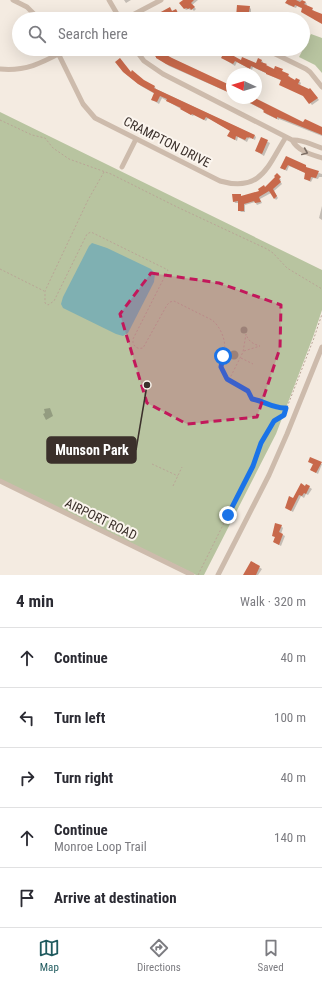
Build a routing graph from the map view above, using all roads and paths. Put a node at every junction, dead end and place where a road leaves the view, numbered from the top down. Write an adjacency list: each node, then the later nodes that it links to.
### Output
1 (13, 0): 4 (street)
2 (109, 0): 5 (street)
3 (161, 0): 6 (street)
4 (32, 12)
5 (116, 12)
6 (138, 12)
7 (49, 56): 11 (street)
8 (59, 56): 15 (street, CRAMPTON DRIVE)
9 (140, 56): 14 (street)
10 (279, 56): 12 (street)
11 (0, 69)
12 (322, 87)
13 (0, 120): 20 (path)
14 (286, 137): 15 (street, CRAMPTON DRIVE); 16 (street)
15 (136, 140): 19 (street)
16 (292, 140): 17 (street); 18 (street, one-way to 18)
17 (322, 148)
18 (322, 158)
19 (122, 167)
20 (104, 172): 22 (path); 23 (path)
21 (0, 269): 23 (path)
22 (322, 289)
23 (45, 291): 29 (path)
24 (322, 314): 30 (path)
25 (322, 347): 38 (street)
26 (243, 352): 26 (path); 27 (path)
27 (240, 358): 28 (path); 29 (path)
28 (253, 364)
29 (228, 381): 30 (path)
30 (286, 408): 37 (path)
31 (152, 464): 33 (path)
32 (182, 467): 33 (path)
33 (178, 476): 35 (path)
34 (0, 482): 36 (street, AIRPORT ROAD)
35 (173, 486)
36 (192, 575)
37 (198, 575)
38 (218, 575)

